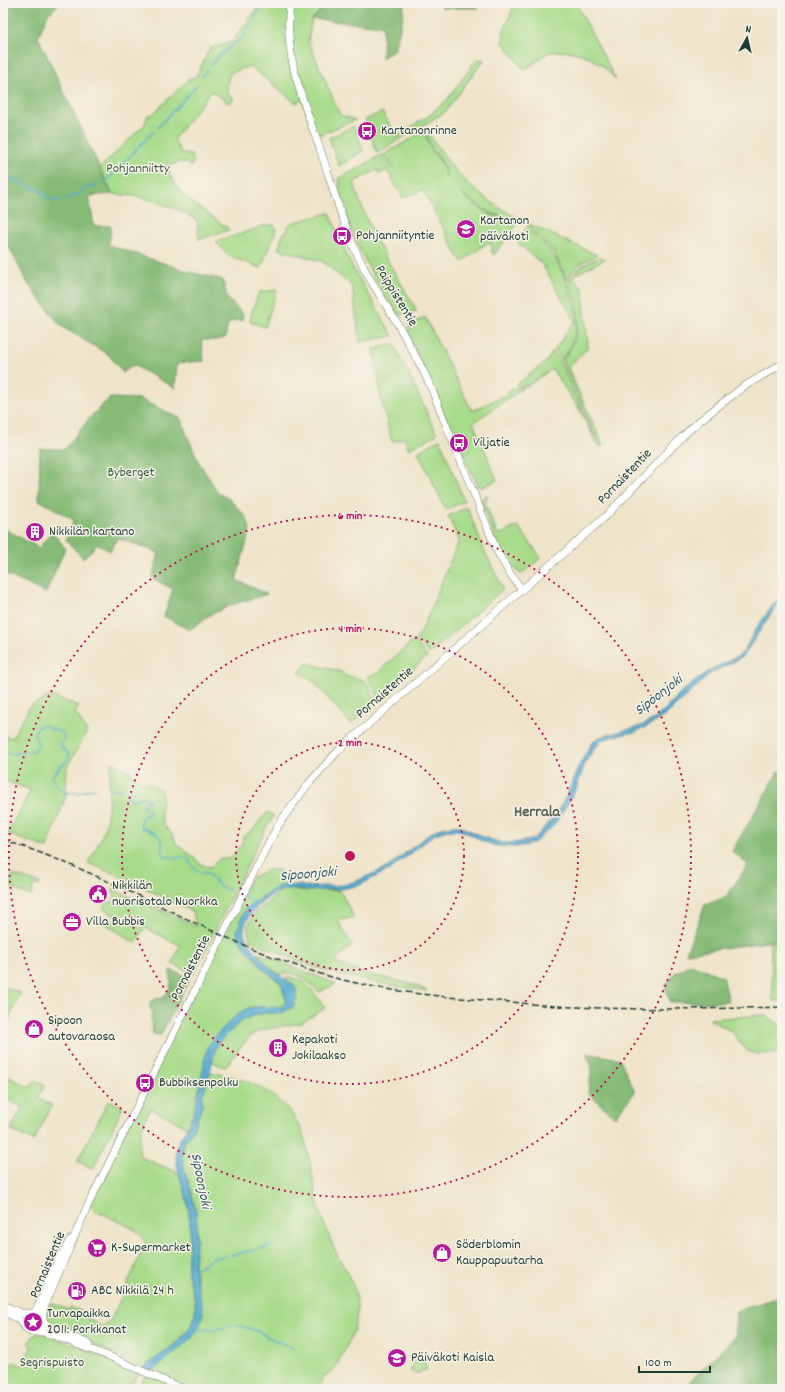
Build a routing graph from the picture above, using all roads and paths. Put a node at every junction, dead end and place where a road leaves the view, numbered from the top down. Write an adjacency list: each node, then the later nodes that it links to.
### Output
1 (290, 3): 3 (street, Paippistentie)
2 (782, 364): 3 (street, Pornaistentie)
3 (522, 590): 4 (street, Pornaistentie)
4 (81, 1222): 7 (street, Pornaistentie); 8 (street, Pornaistentie)
5 (3, 1305): 7 (street)
6 (3, 1312): 9 (street)
7 (32, 1313): 8 (street); 9 (street)
8 (44, 1320): 10 (street); 11 (street)
9 (25, 1327): 10 (street)
10 (38, 1332): 11 (street)
11 (111, 1357): 12 (street)
12 (184, 1389)

